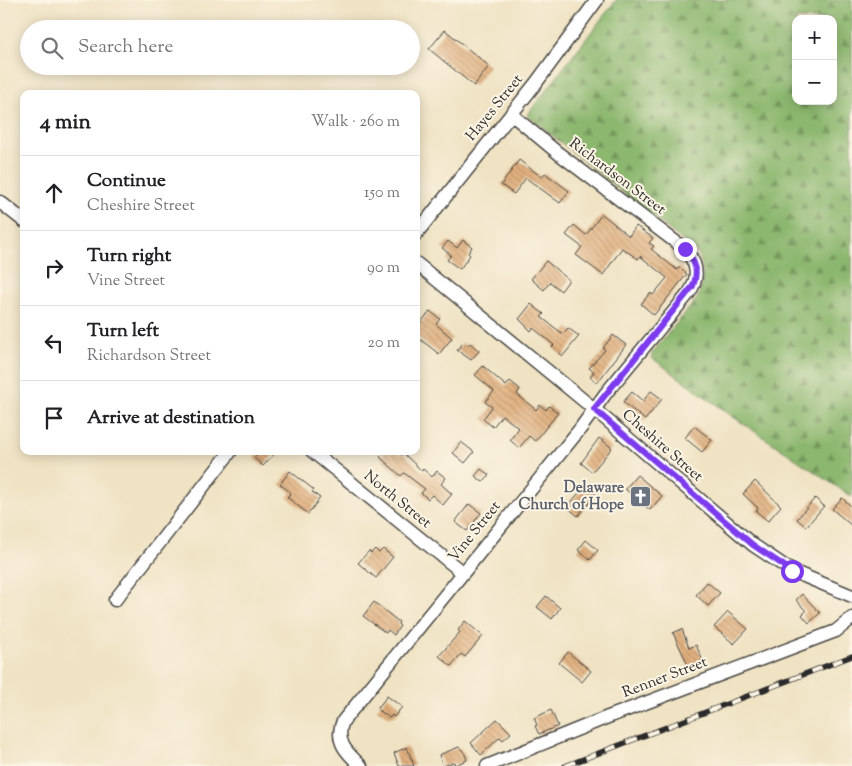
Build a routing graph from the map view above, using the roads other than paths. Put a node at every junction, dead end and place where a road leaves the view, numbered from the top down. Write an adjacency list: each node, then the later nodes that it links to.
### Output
1 (597, 0): 2 (street, Hayes Street)
2 (511, 114): 5 (street, Hayes Street); 7 (street, Richardson Street)
3 (0, 202): 4 (street)
4 (20, 218)
5 (420, 229)
6 (420, 266): 8 (street, Cheshire Street)
7 (696, 272): 8 (street, Vine Street)
8 (594, 409): 11 (street, Vine Street); 12 (street, Cheshire Street)
9 (228, 455): 13 (street)
10 (317, 455): 11 (street, North Street)
11 (463, 573): 15 (street, Vine Street)
12 (852, 596)
13 (115, 600)
14 (852, 618): 16 (street, Renner Street)
15 (361, 766)
16 (487, 766)

